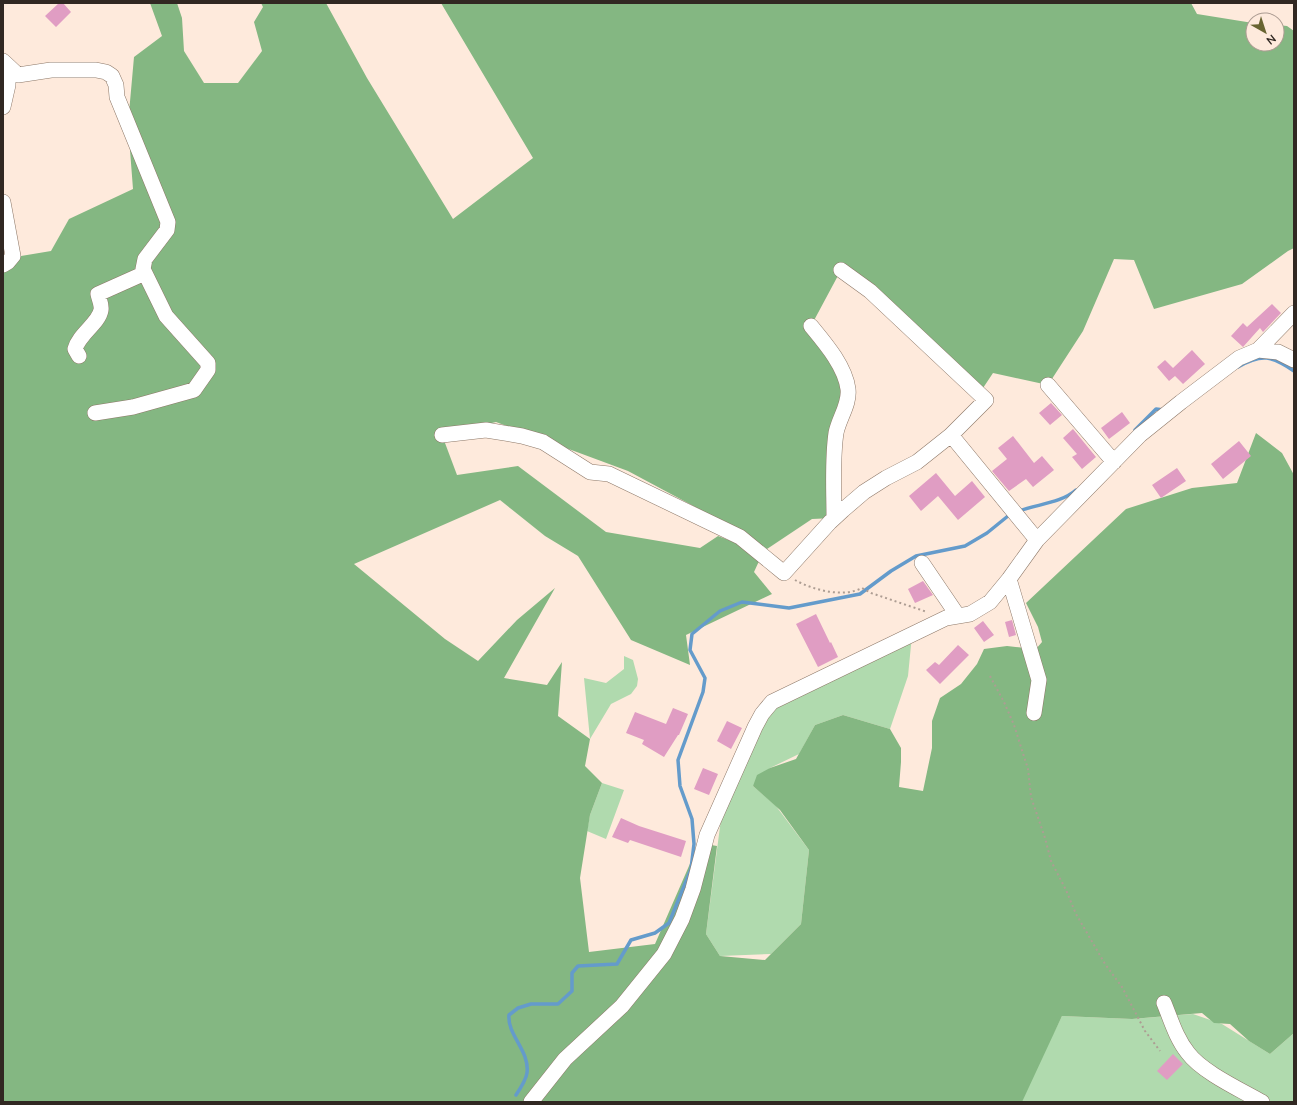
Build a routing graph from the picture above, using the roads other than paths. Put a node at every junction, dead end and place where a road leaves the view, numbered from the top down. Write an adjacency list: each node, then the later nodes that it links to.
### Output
1 (3, 61): 7 (street)
2 (3, 68): 3 (street)
3 (3, 108)
4 (3, 202): 5 (street)
5 (3, 264)
6 (841, 270): 15 (street)
7 (145, 272): 11 (street); 14 (street)
8 (1294, 313): 10 (street)
9 (811, 326): 18 (street)
10 (1258, 350): 12 (street); 17 (street)
11 (79, 356)
12 (1294, 360)
13 (1048, 384): 17 (street)
14 (95, 413)
15 (951, 435): 18 (street); 19 (street)
16 (442, 436): 18 (street)
17 (1114, 462): 19 (street)
18 (834, 518)
19 (1037, 540): 21 (street)
20 (922, 563): 22 (street)
21 (1009, 580): 22 (street); 23 (street)
22 (952, 617): 25 (street)
23 (1034, 713)
24 (1164, 1003): 26 (street)
25 (531, 1102)
26 (1262, 1102)

